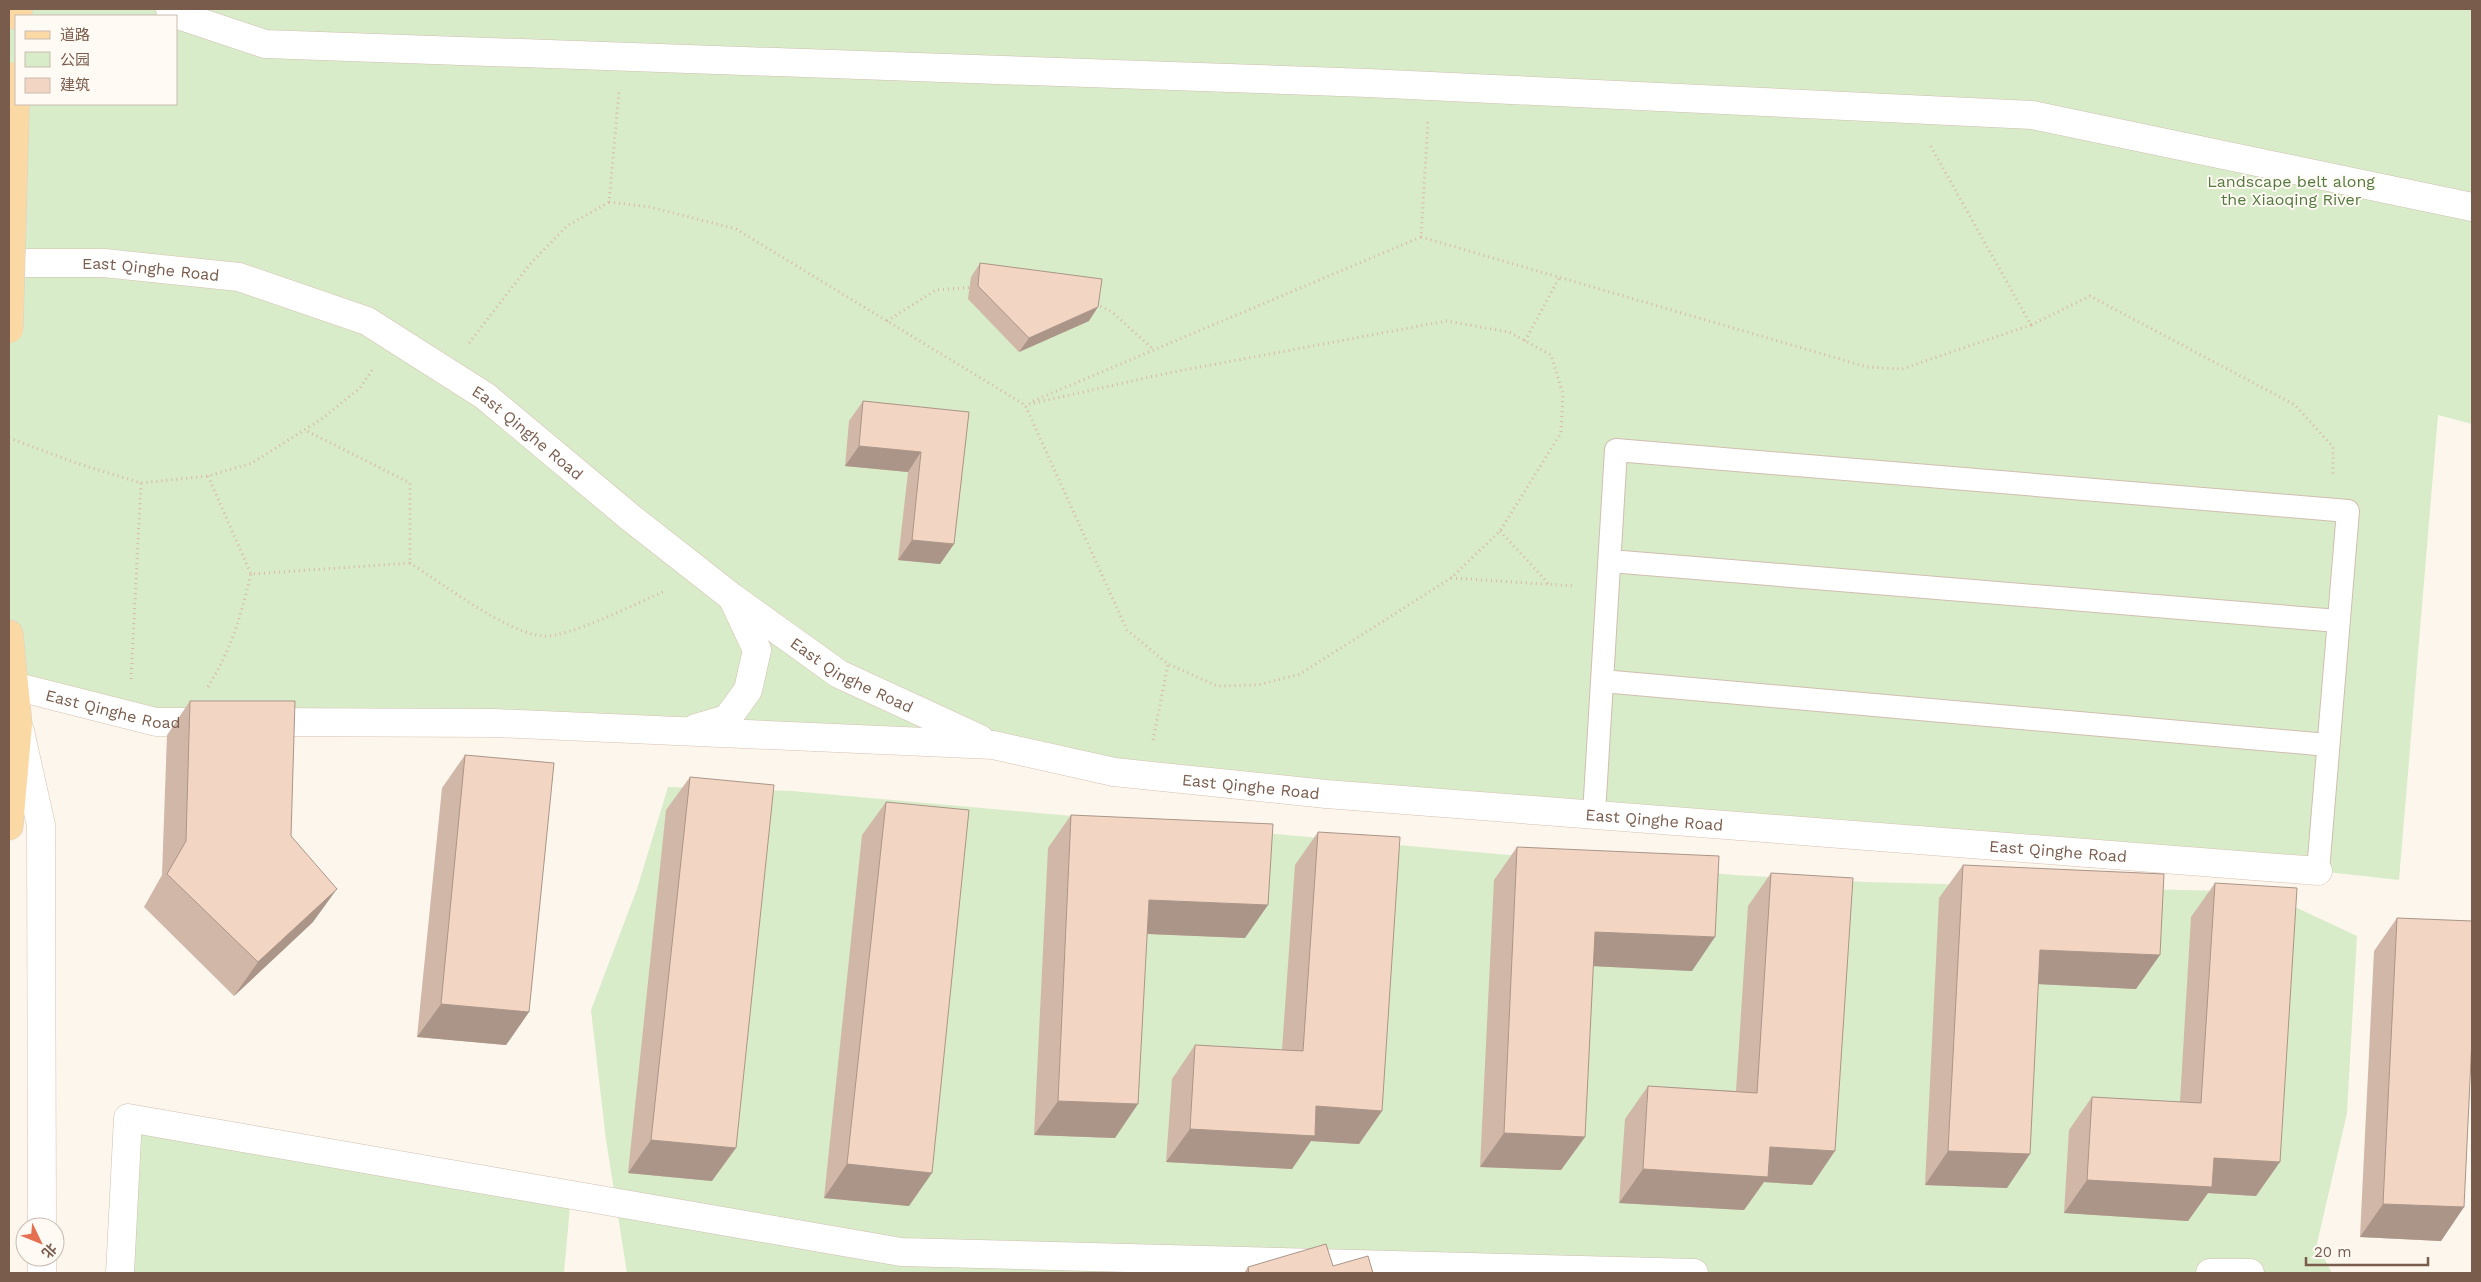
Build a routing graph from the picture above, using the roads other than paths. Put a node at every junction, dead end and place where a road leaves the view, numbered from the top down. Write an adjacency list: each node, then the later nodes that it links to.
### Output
1 (170, 9): 3 (street)
2 (15, 105): 5 (main road, bridge)
3 (2472, 206)
4 (9, 262): 7 (street, East Qinghe Road)
5 (9, 329)
6 (1610, 561): 8 (lane); 8 (lane); 10 (lane)
7 (733, 598): 13 (street); 14 (street, East Qinghe Road)
8 (2338, 621): 15 (lane)
9 (9, 634): 11 (main road)
10 (1602, 681): 15 (lane); 16 (lane)
11 (14, 686): 12 (main road); 13 (street, East Qinghe Road)
12 (18, 724): 17 (main road); 19 (street)
13 (685, 731): 14 (street, East Qinghe Road)
14 (993, 744): 16 (street, East Qinghe Road)
15 (2328, 746): 18 (lane)
16 (1594, 814): 18 (street, East Qinghe Road)
17 (9, 826)
18 (2318, 871)
19 (42, 1217)
20 (120, 1273): 21 (street)
21 (1694, 1273)
22 (2210, 1273): 23 (street)
23 (2250, 1273)

